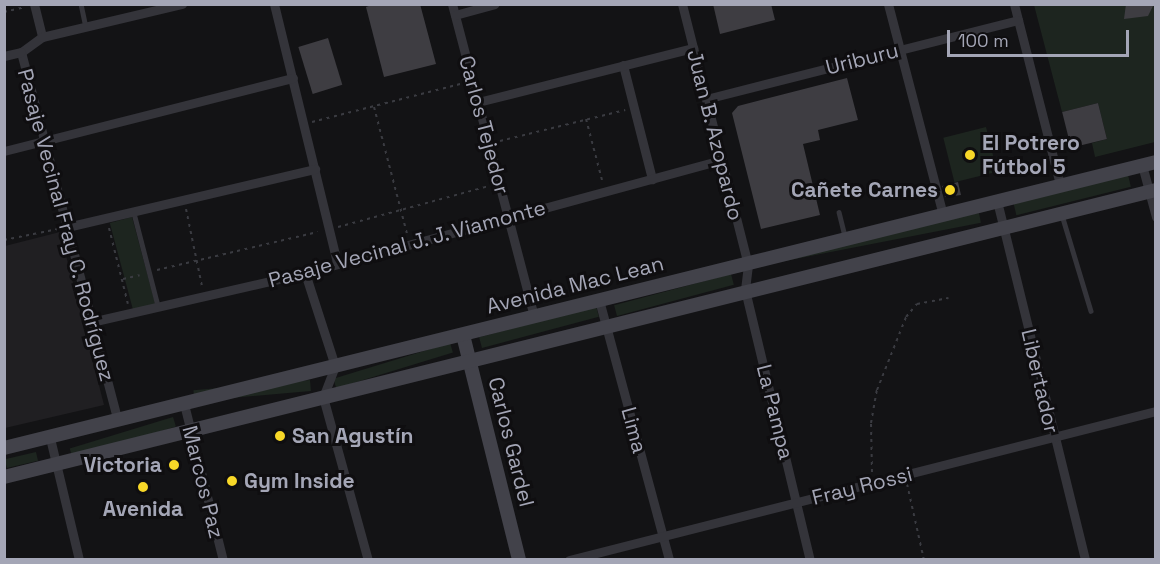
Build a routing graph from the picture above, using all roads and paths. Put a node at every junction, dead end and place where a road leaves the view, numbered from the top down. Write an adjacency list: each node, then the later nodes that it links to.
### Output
1 (81, 4): 13 (lane)
2 (274, 4): 20 (street)
3 (452, 4): 11 (street, Carlos Tejedor)
4 (495, 4): 11 (street)
5 (682, 4): 15 (street, Juan B. Azopardo)
6 (888, 4): 16 (street)
7 (1014, 4): 12 (street)
8 (34, 5): 10 (path); 14 (street, Pasaje Vecinal Fray C. Rodríguez)
9 (181, 5): 13 (street)
10 (4, 12)
11 (455, 15): 21 (street, Carlos Tejedor)
12 (1018, 20): 16 (street, Uriburu); 36 (street)
13 (86, 27): 14 (street)
14 (42, 37): 17 (street, Pasaje Vecinal Fray C. Rodríguez)
15 (693, 48): 19 (street); 22 (street, Juan B. Azopardo)
16 (900, 49): 22 (street, Uriburu); 45 (street)
17 (21, 52): 18 (street); 28 (street, Pasaje Vecinal Fray C. Rodríguez)
18 (4, 56)
19 (623, 65): 23 (street); 25 (street)
20 (293, 78): 27 (street); 28 (street)
21 (472, 81): 23 (street, Carlos Tejedor); 24 (path)
22 (706, 99): 31 (street, Juan B. Azopardo)
23 (478, 102): 29 (street, Carlos Tejedor)
24 (374, 107): 27 (path); 42 (path)
25 (633, 108): 26 (path); 34 (street)
26 (586, 119): 29 (path); 37 (path)
27 (304, 125): 33 (street)
28 (42, 142): 30 (street); 49 (street, Pasaje Vecinal Fray C. Rodríguez)
29 (488, 144): 35 (street, Carlos Tejedor)
30 (4, 151)
31 (722, 160): 34 (street, Pasaje Vecinal J. J. Viamonte); 57 (street, Juan B. Azopardo)
32 (1149, 163): 36 (main road, Avenida Mac Lean); 38 (street)
33 (315, 169): 39 (street); 51 (street)
34 (652, 179): 37 (street, Pasaje Vecinal J. J. Viamonte)
35 (499, 183): 42 (path); 48 (street, Carlos Tejedor)
36 (1060, 185): 40 (main road, Avenida Mac Lean)
37 (605, 191): 48 (street, Pasaje Vecinal J. J. Viamonte)
38 (1152, 191): 44 (main road); 46 (street)
39 (183, 198): 41 (street); 55 (path)
40 (997, 201): 45 (main road, Avenida Mac Lean); 50 (street, Libertador)
41 (133, 210): 47 (street); 58 (lane)
42 (399, 210): 51 (path); 54 (path)
43 (838, 212): 52 (lane)
44 (1061, 212): 50 (main road); 66 (lane)
45 (943, 215): 52 (main road, Avenida Mac Lean)
46 (1155, 217)
47 (106, 218): 49 (street); 60 (path)
48 (507, 219): 54 (street, Pasaje Vecinal J. J. Viamonte); 68 (street, Carlos Tejedor)
49 (68, 227): 53 (path); 69 (street, Pasaje Vecinal Fray C. Rodríguez)
50 (1004, 227): 61 (main road); 79 (street, Libertador)
51 (328, 230): 55 (path); 56 (street)
52 (845, 236): 57 (main road, Avenida Mac Lean)
53 (4, 240)
54 (410, 243): 56 (street, Pasaje Vecinal J. J. Viamonte)
55 (197, 261): 58 (path); 62 (path)
56 (337, 262): 59 (street, Pasaje Vecinal J. J. Viamonte)
57 (748, 265): 61 (street, La Pampa); 64 (main road, Avenida Mac Lean)
58 (149, 272): 60 (path); 65 (lane)
59 (305, 273): 62 (street, Pasaje Vecinal J. J. Viamonte); 73 (street)
60 (123, 279): 67 (path)
61 (746, 290): 70 (main road); 86 (street, La Pampa)
62 (204, 295): 65 (street, Pasaje Vecinal J. J. Viamonte)
63 (948, 298): 85 (path)
64 (599, 300): 68 (main road, Avenida Mac Lean); 70 (street, Lima)
65 (158, 306): 67 (street, Pasaje Vecinal J. J. Viamonte)
66 (1091, 311)
67 (130, 313): 69 (street, Pasaje Vecinal J. J. Viamonte)
68 (534, 315): 71 (main road, Avenida Mac Lean)
69 (91, 322): 77 (street, Pasaje Vecinal Fray C. Rodríguez)
70 (606, 325): 72 (main road); 87 (street, Lima)
71 (463, 335): 72 (main road, Carlos Gardel); 73 (main road, Avenida Mac Lean)
72 (469, 360): 74 (main road); 91 (main road, Carlos Gardel)
73 (335, 366): 74 (street); 75 (main road, Avenida Mac Lean)
74 (323, 397): 78 (main road); 90 (street)
75 (183, 404): 77 (main road, Avenida Mac Lean); 78 (street, Marcos Paz)
76 (1155, 411): 79 (street, Fray Rossi)
77 (117, 419): 80 (main road, Avenida Mac Lean)
78 (190, 430): 82 (main road); 89 (street, Marcos Paz)
79 (1054, 437): 83 (street, Fray Rossi); 96 (street, Libertador)
80 (50, 438): 81 (main road, Avenida Mac Lean); 82 (street)
81 (4, 448)
82 (56, 464): 84 (main road); 88 (street)
83 (905, 476): 85 (street, Fray Rossi); 95 (path)
84 (4, 477)
85 (872, 483): 86 (street, Fray Rossi)
86 (796, 502): 87 (street, Fray Rossi); 94 (street, La Pampa)
87 (663, 534): 92 (street, Fray Rossi); 93 (street, Lima)
88 (79, 560)
89 (223, 560)
90 (368, 560)
91 (519, 560)
92 (569, 560)
93 (669, 560)
94 (810, 560)
95 (924, 560)
96 (1085, 560)

